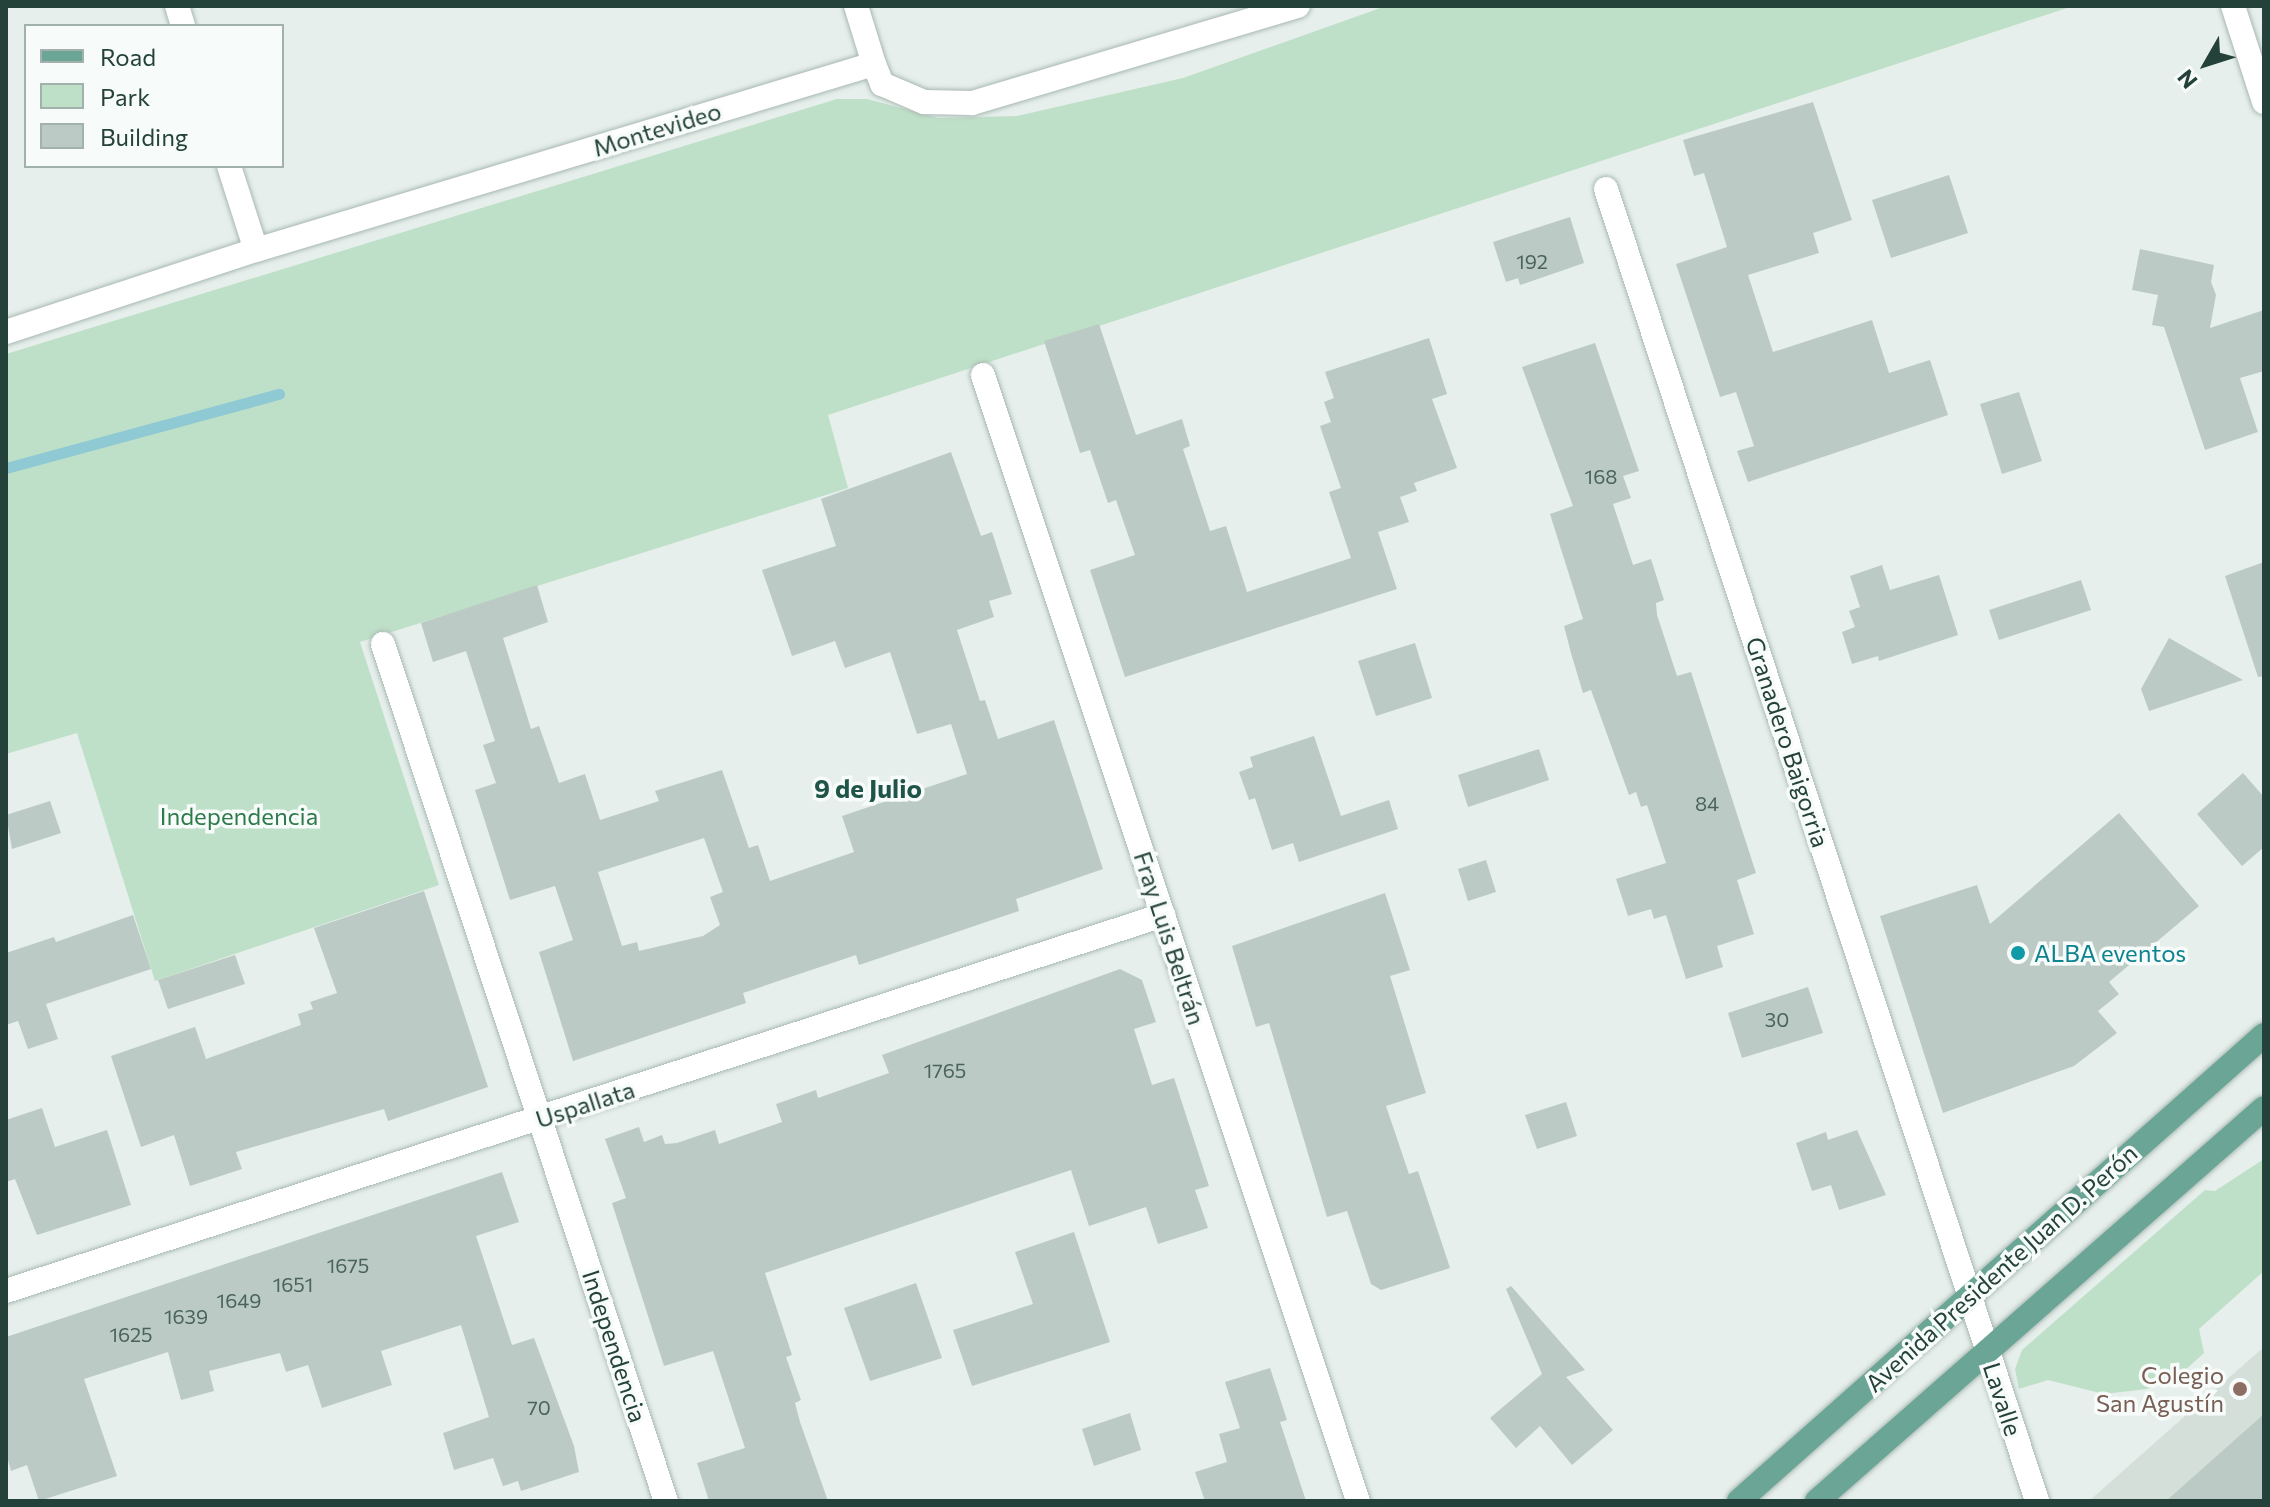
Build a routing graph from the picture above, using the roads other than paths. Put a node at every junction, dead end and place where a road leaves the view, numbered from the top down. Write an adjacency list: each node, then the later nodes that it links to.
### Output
1 (856, 6): 4 (street)
2 (1298, 6): 4 (street)
3 (2233, 6): 5 (street)
4 (874, 64): 8 (street, Montevideo)
5 (2264, 102)
6 (230, 168): 8 (street)
7 (1606, 189): 17 (street, Granadero Baigorria)
8 (256, 250): 9 (street, Montevideo)
9 (6, 332)
10 (983, 375): 12 (street, Fray Luis Beltrán)
11 (383, 644): 15 (street, Independencia)
12 (1163, 915): 15 (street, Uspallata); 20 (street, Fray Luis Beltrán)
13 (2264, 1035): 17 (main road, Avenida Presidente Juan D. Perón)
14 (2264, 1108): 18 (main road)
15 (540, 1118): 16 (street, Uspallata); 19 (street, Independencia)
16 (6, 1291)
17 (1971, 1296): 18 (street, Lavalle); 21 (main road, Avenida Presidente Juan D. Perón)
18 (1988, 1353): 22 (main road); 23 (street, Lavalle)
19 (666, 1501)
20 (1358, 1501)
21 (1739, 1501)
22 (1817, 1501)
23 (2037, 1501)

